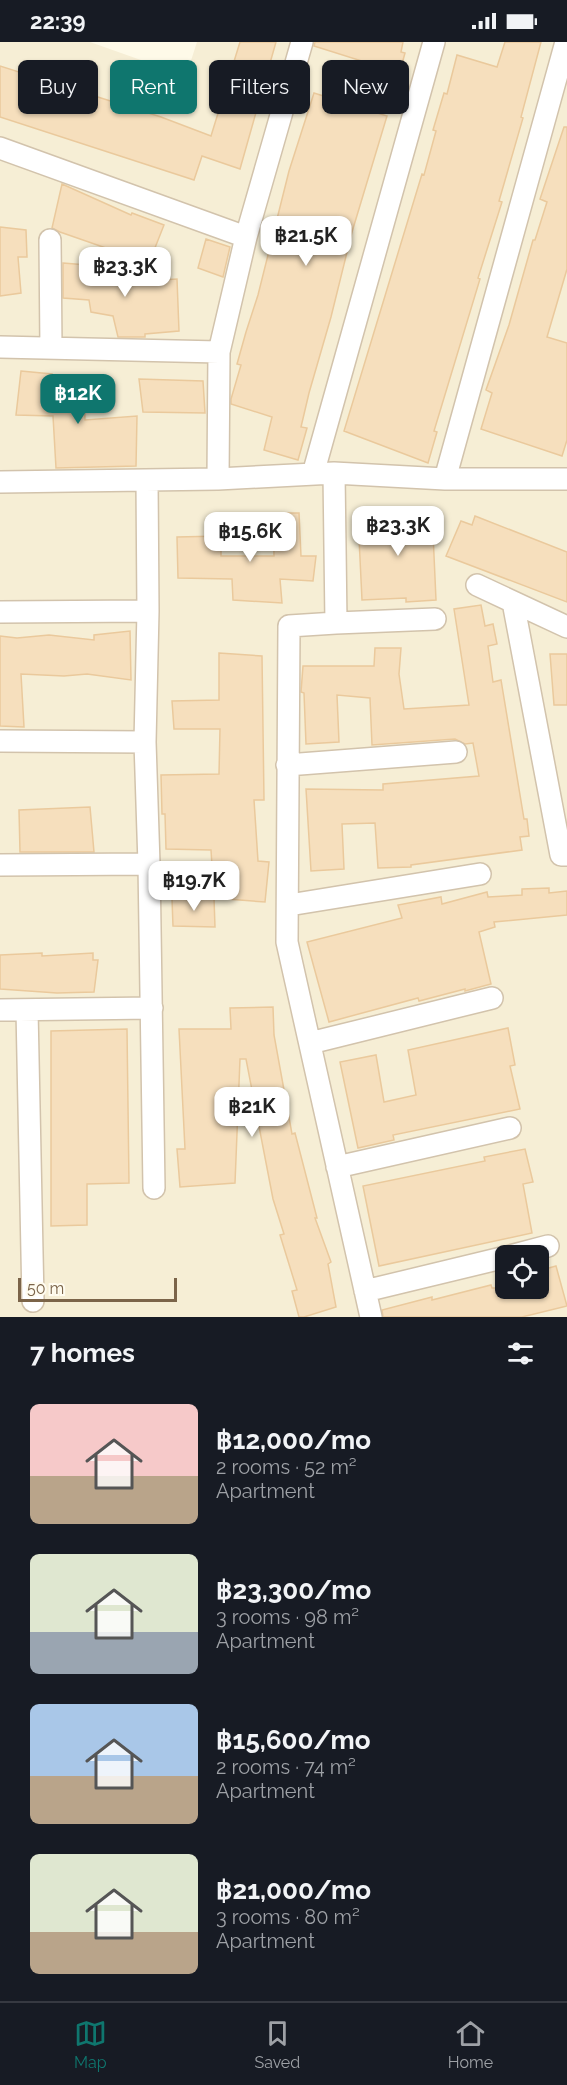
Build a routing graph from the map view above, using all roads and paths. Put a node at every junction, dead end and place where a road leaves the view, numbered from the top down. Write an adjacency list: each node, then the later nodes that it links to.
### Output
1 (302, 42): 5 (street)
2 (434, 42): 11 (street)
3 (567, 42): 13 (street)
4 (0, 148): 5 (street)
5 (246, 237): 9 (street)
6 (50, 240): 8 (street)
7 (0, 347): 8 (street)
8 (51, 348): 9 (street)
9 (219, 352): 12 (street)
10 (334, 473): 11 (street); 13 (street); 22 (street)
11 (313, 474): 12 (street)
12 (218, 479): 15 (street)
13 (445, 479): 14 (street)
14 (567, 479)
15 (147, 480): 16 (street); 19 (street)
16 (0, 482)
17 (477, 585): 18 (street)
18 (513, 602): 23 (street); 28 (street)
19 (148, 611): 20 (street); 25 (street)
20 (0, 612)
21 (435, 619): 22 (street)
22 (336, 623): 27 (street)
23 (567, 627)
24 (0, 741): 25 (street)
25 (145, 742): 29 (street)
26 (456, 753): 27 (street)
27 (287, 765): 32 (street)
28 (567, 855)
29 (149, 864): 30 (street); 34 (street)
30 (0, 865)
31 (480, 874): 32 (street)
32 (289, 905): 37 (street)
33 (492, 998): 37 (street)
34 (152, 1008): 36 (street); 40 (street)
35 (0, 1010): 36 (street)
36 (27, 1010): 43 (street)
37 (310, 1043): 39 (street)
38 (510, 1128): 39 (street)
39 (337, 1167): 42 (street)
40 (154, 1188)
41 (495, 1259): 42 (street)
42 (365, 1291): 44 (street)
43 (33, 1301)
44 (371, 1317)

